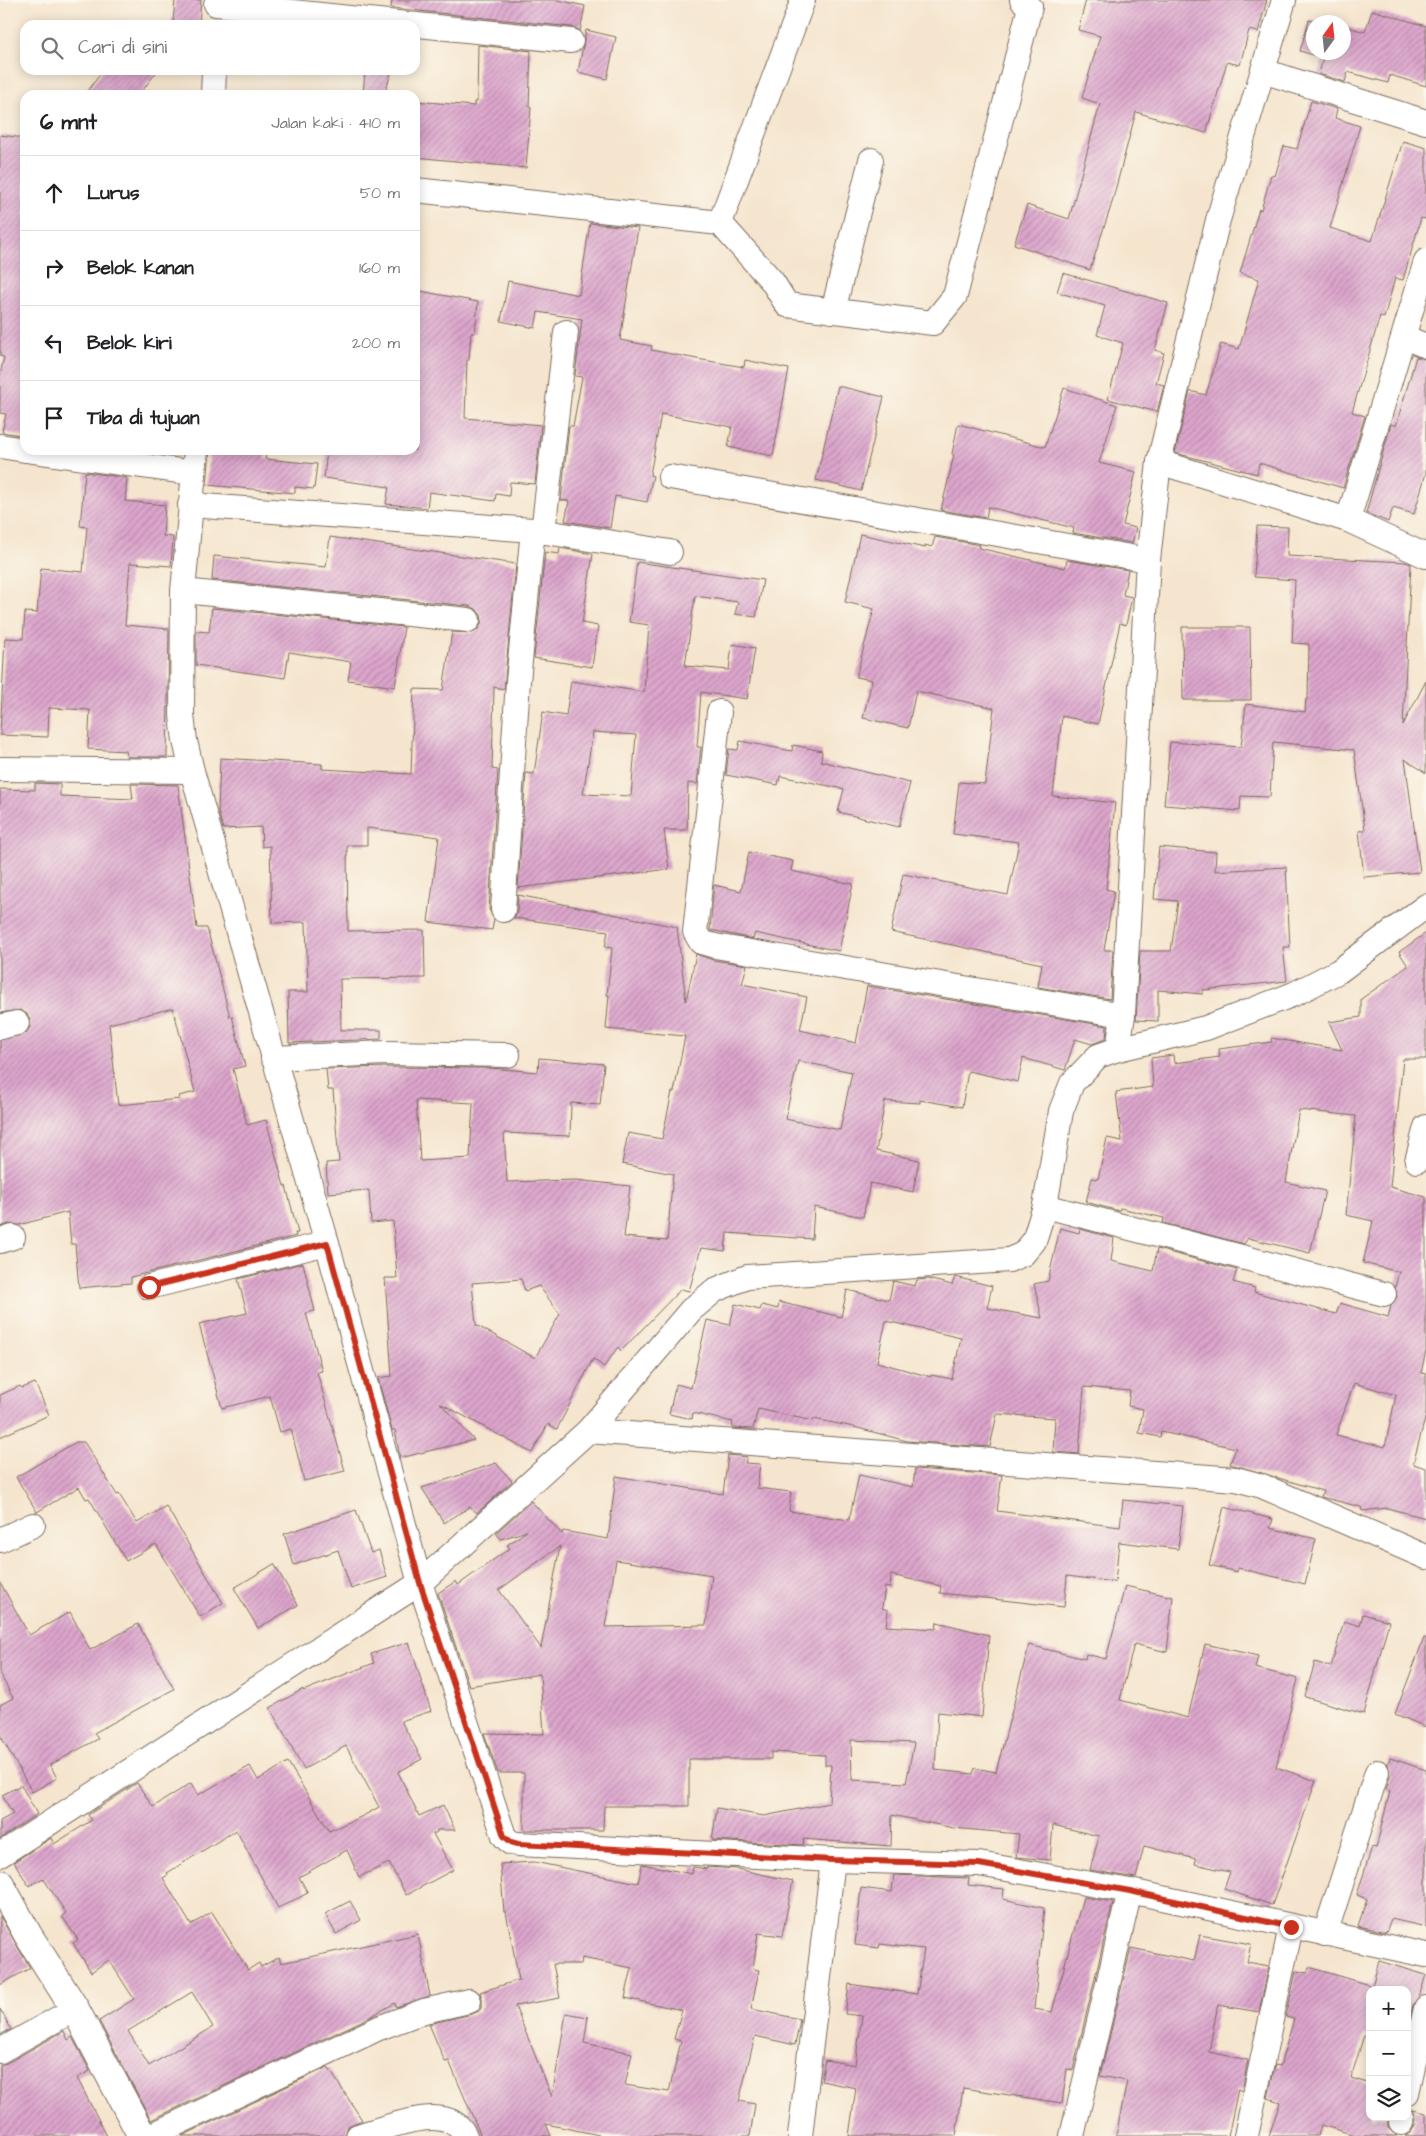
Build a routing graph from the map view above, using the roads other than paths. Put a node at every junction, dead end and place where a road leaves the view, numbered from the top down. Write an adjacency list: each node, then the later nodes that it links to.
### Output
1 (803, 0): 14 (street)
2 (1022, 0): 16 (street)
3 (1284, 0): 8 (street)
4 (216, 10): 5 (street)
5 (330, 20)
6 (420, 28): 7 (street)
7 (570, 41)
8 (1263, 71): 11 (street); 24 (street)
9 (214, 75): 10 (street)
10 (213, 90)
11 (1426, 122)
12 (871, 160): 16 (street)
13 (420, 191): 14 (street)
14 (720, 223): 16 (street)
15 (1426, 261): 18 (street)
16 (833, 311)
17 (566, 332): 29 (street)
18 (1404, 337): 19 (street); 28 (street)
19 (1426, 346)
20 (0, 446): 21 (street)
21 (20, 449)
22 (63, 455): 25 (street)
23 (196, 455): 25 (street)
24 (1159, 462): 28 (street); 32 (street)
25 (194, 473): 27 (street)
26 (670, 477): 32 (street)
27 (190, 506): 29 (street); 33 (street)
28 (1348, 520): 31 (street)
29 (538, 531): 30 (street); 39 (street)
30 (670, 552)
31 (1426, 556)
32 (1148, 560): 40 (street)
33 (183, 591): 34 (street); 37 (street)
34 (468, 620)
35 (719, 712): 40 (street)
36 (0, 769): 37 (street)
37 (192, 771): 43 (street)
38 (1426, 906): 41 (street)
39 (503, 910)
40 (1123, 1015): 41 (street)
41 (1118, 1049): 46 (street)
42 (508, 1054): 43 (street)
43 (273, 1058): 47 (street)
44 (1426, 1127): 45 (street)
45 (1418, 1161)
46 (1045, 1206): 49 (street); 50 (street)
47 (327, 1243): 48 (street); 54 (street)
48 (149, 1287)
49 (1384, 1294)
50 (588, 1431): 53 (street); 54 (street)
51 (33, 1524): 52 (street)
52 (0, 1540)
53 (1426, 1557)
54 (420, 1583): 56 (street); 57 (street)
55 (1377, 1772): 61 (street)
56 (0, 1855)
57 (833, 1860): 59 (street); 72 (street)
58 (0, 1884): 65 (street)
59 (1130, 1891): 60 (street); 73 (street)
60 (1291, 1927): 61 (street); 74 (street)
61 (1325, 1934): 62 (street)
62 (1426, 1955)
63 (469, 2001): 69 (street)
64 (1426, 2008): 67 (street)
65 (75, 2009): 66 (street); 68 (street)
66 (0, 2051)
67 (1411, 2076)
68 (142, 2136)
69 (150, 2136)
70 (358, 2136): 71 (street)
71 (465, 2136)
72 (800, 2136)
73 (1072, 2136)
74 (1246, 2136)

